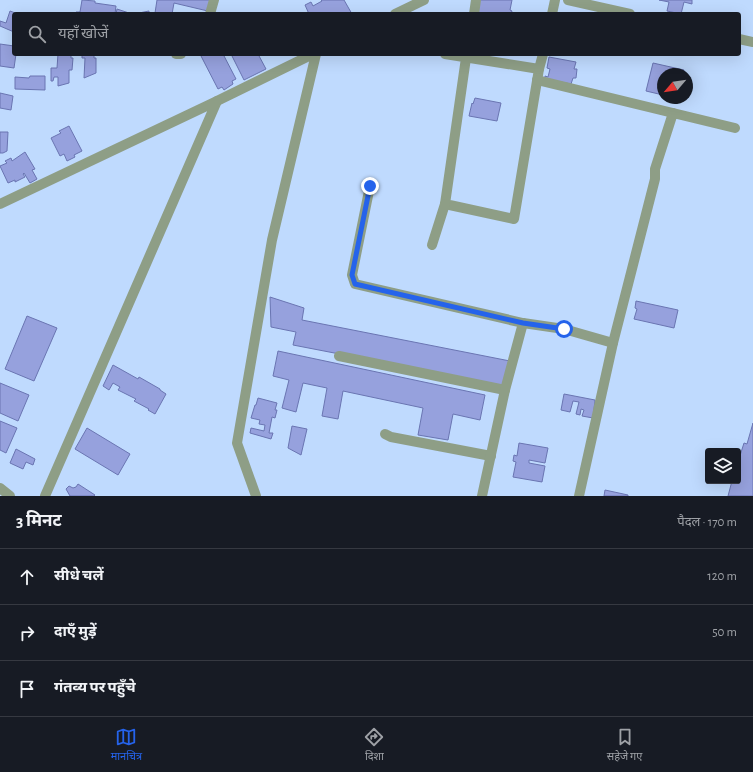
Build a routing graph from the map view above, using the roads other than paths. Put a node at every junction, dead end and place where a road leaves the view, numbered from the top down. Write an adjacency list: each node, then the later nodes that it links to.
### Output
1 (214, 0): 6 (street)
2 (424, 0): 7 (street)
3 (476, 0): 8 (street)
4 (555, 0): 9 (street)
5 (568, 0): 10 (street)
6 (211, 12)
7 (399, 12)
8 (474, 12)
9 (552, 12)
10 (621, 12)
11 (741, 39): 12 (street)
12 (753, 42)
13 (309, 56): 19 (street)
14 (316, 56): 35 (street)
15 (466, 56): 17 (street); 24 (street)
16 (542, 56): 17 (street)
17 (539, 69): 18 (street)
18 (537, 80): 20 (street); 24 (street)
19 (217, 101): 23 (street); 34 (street)
20 (672, 113): 21 (street); 27 (street)
21 (735, 128)
22 (370, 186): 26 (street)
23 (0, 204)
24 (445, 204): 25 (street)
25 (432, 245)
26 (523, 323): 27 (street); 29 (street)
27 (613, 344): 37 (street)
28 (339, 356): 29 (street)
29 (505, 390): 31 (street)
30 (386, 434): 31 (street)
31 (491, 456): 36 (street)
32 (0, 488): 33 (street)
33 (10, 496)
34 (45, 496)
35 (256, 496)
36 (482, 496)
37 (579, 496)

